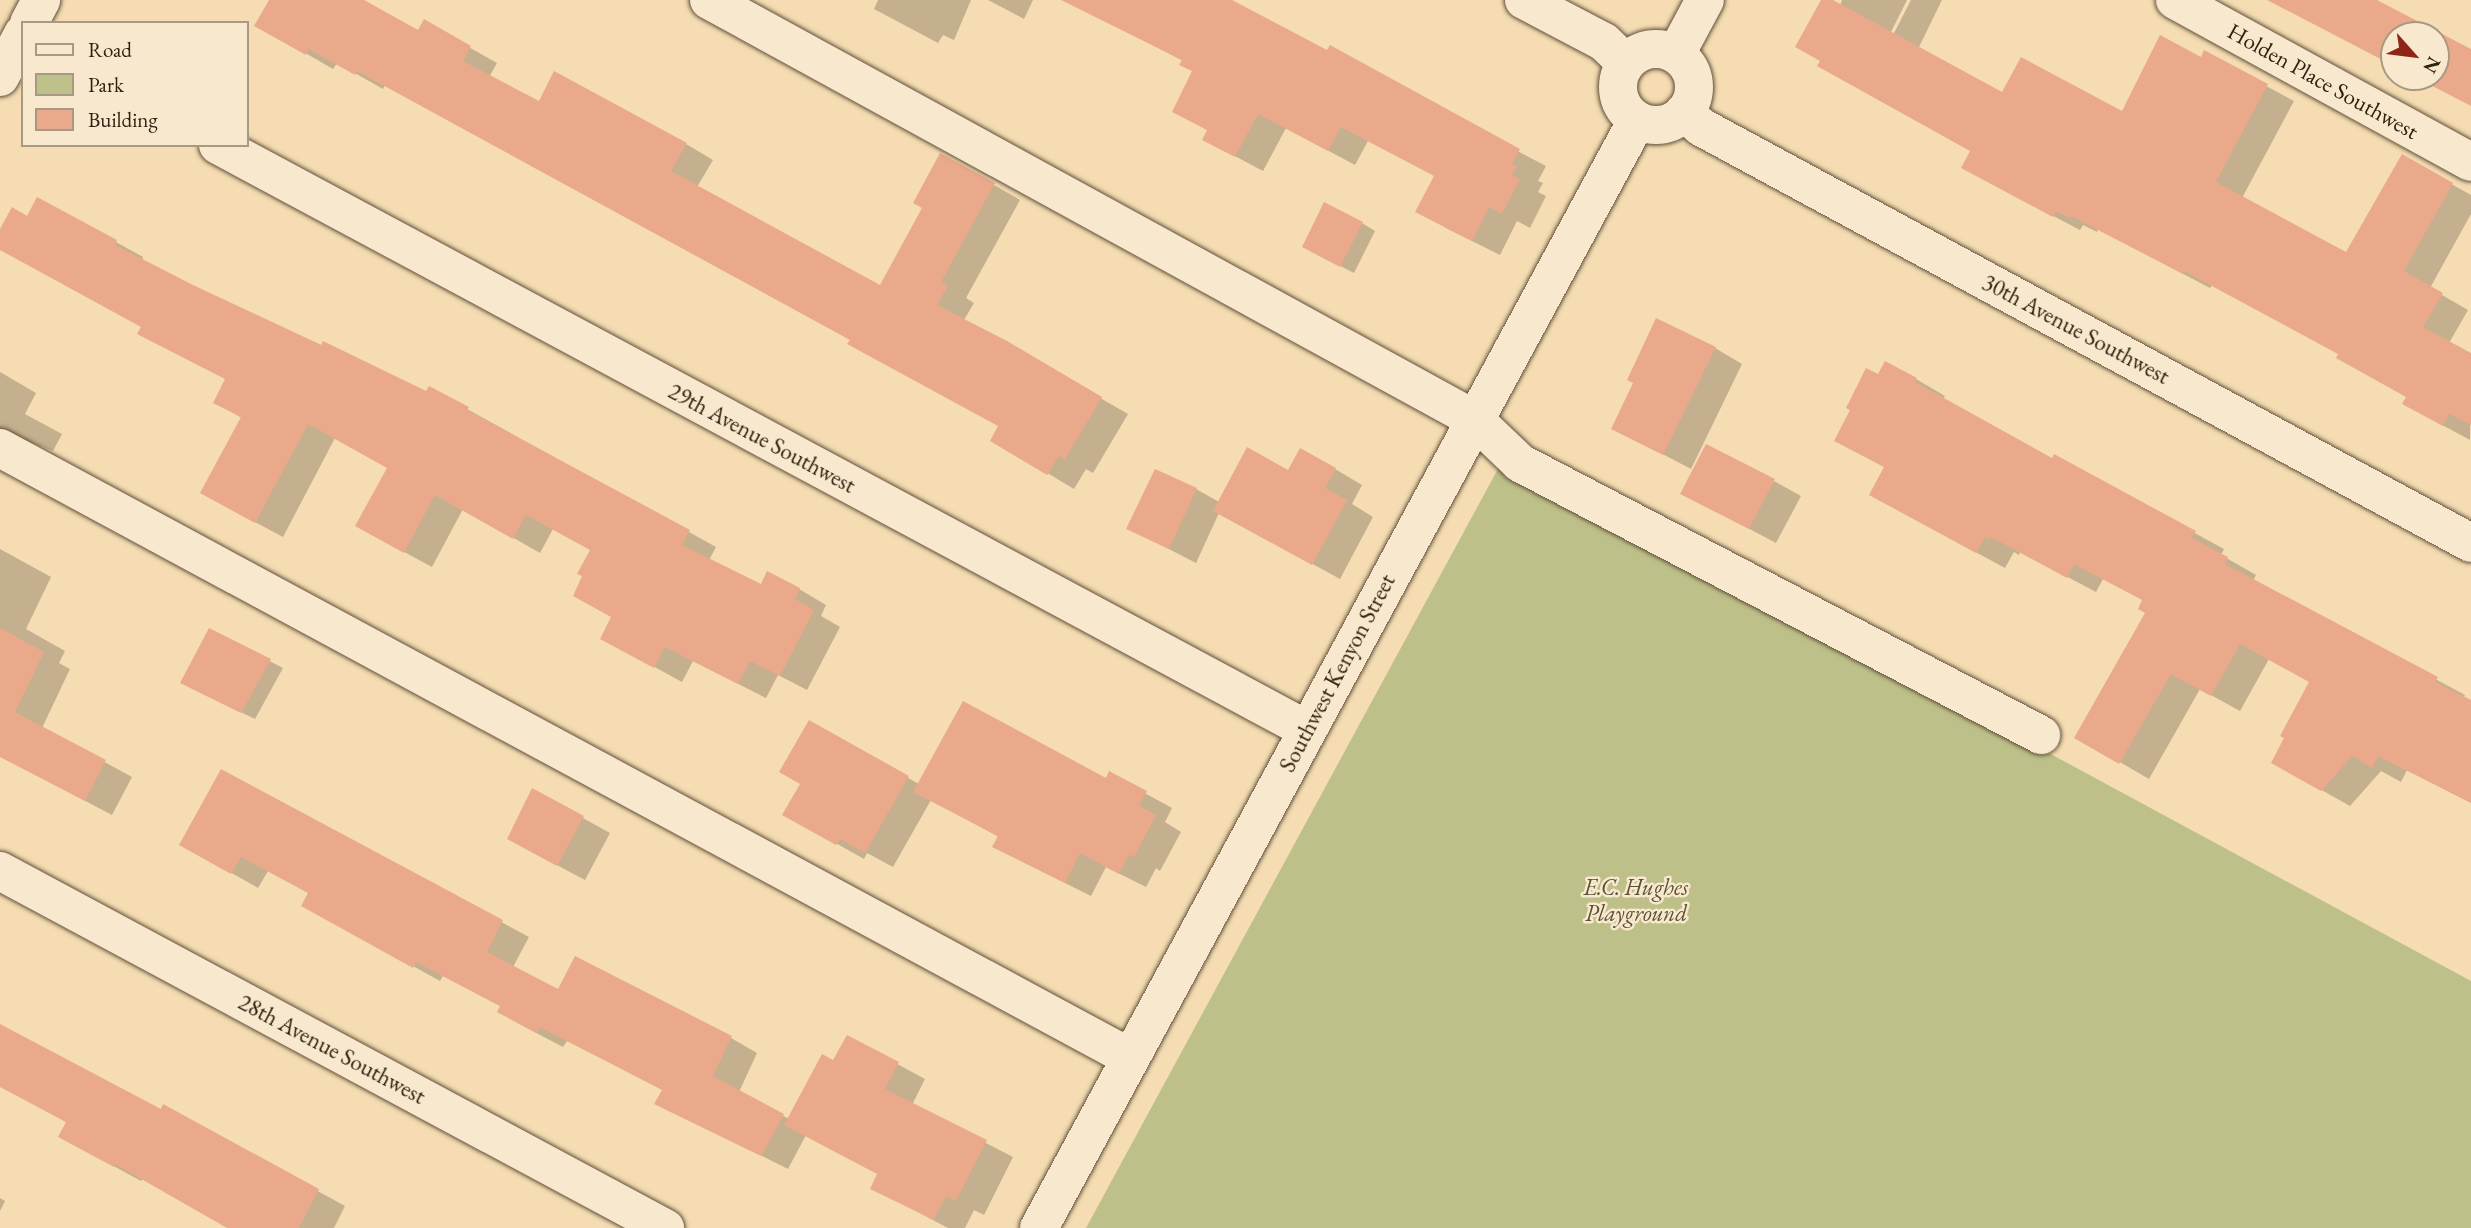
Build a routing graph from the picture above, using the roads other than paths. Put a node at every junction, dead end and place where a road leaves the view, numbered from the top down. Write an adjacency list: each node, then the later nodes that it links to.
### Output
1 (41, 0): 6 (street)
2 (709, 0): 15 (street)
3 (1524, 0): 9 (street)
4 (1705, 0): 8 (street)
5 (2175, 0): 14 (street, Holden Place Southwest)
6 (27, 21)
7 (19, 33): 10 (street)
8 (1676, 54): 9 (street); 11 (street)
9 (1626, 64): 12 (street)
10 (0, 77)
11 (1684, 112): 12 (street); 17 (street, 30th Avenue Southwest)
12 (1637, 120): 15 (street, Southwest Kenyon Street)
13 (222, 147): 18 (street, 29th Avenue Southwest)
14 (2471, 162)
15 (1474, 419): 18 (street, Southwest Kenyon Street); 19 (street)
16 (0, 448): 21 (street)
17 (2471, 542)
18 (1306, 729): 21 (street, Southwest Kenyon Street)
19 (2041, 735)
20 (0, 871): 22 (street, 28th Avenue Southwest)
21 (1129, 1057): 23 (street, Southwest Kenyon Street)
22 (665, 1228)
23 (1039, 1228)

